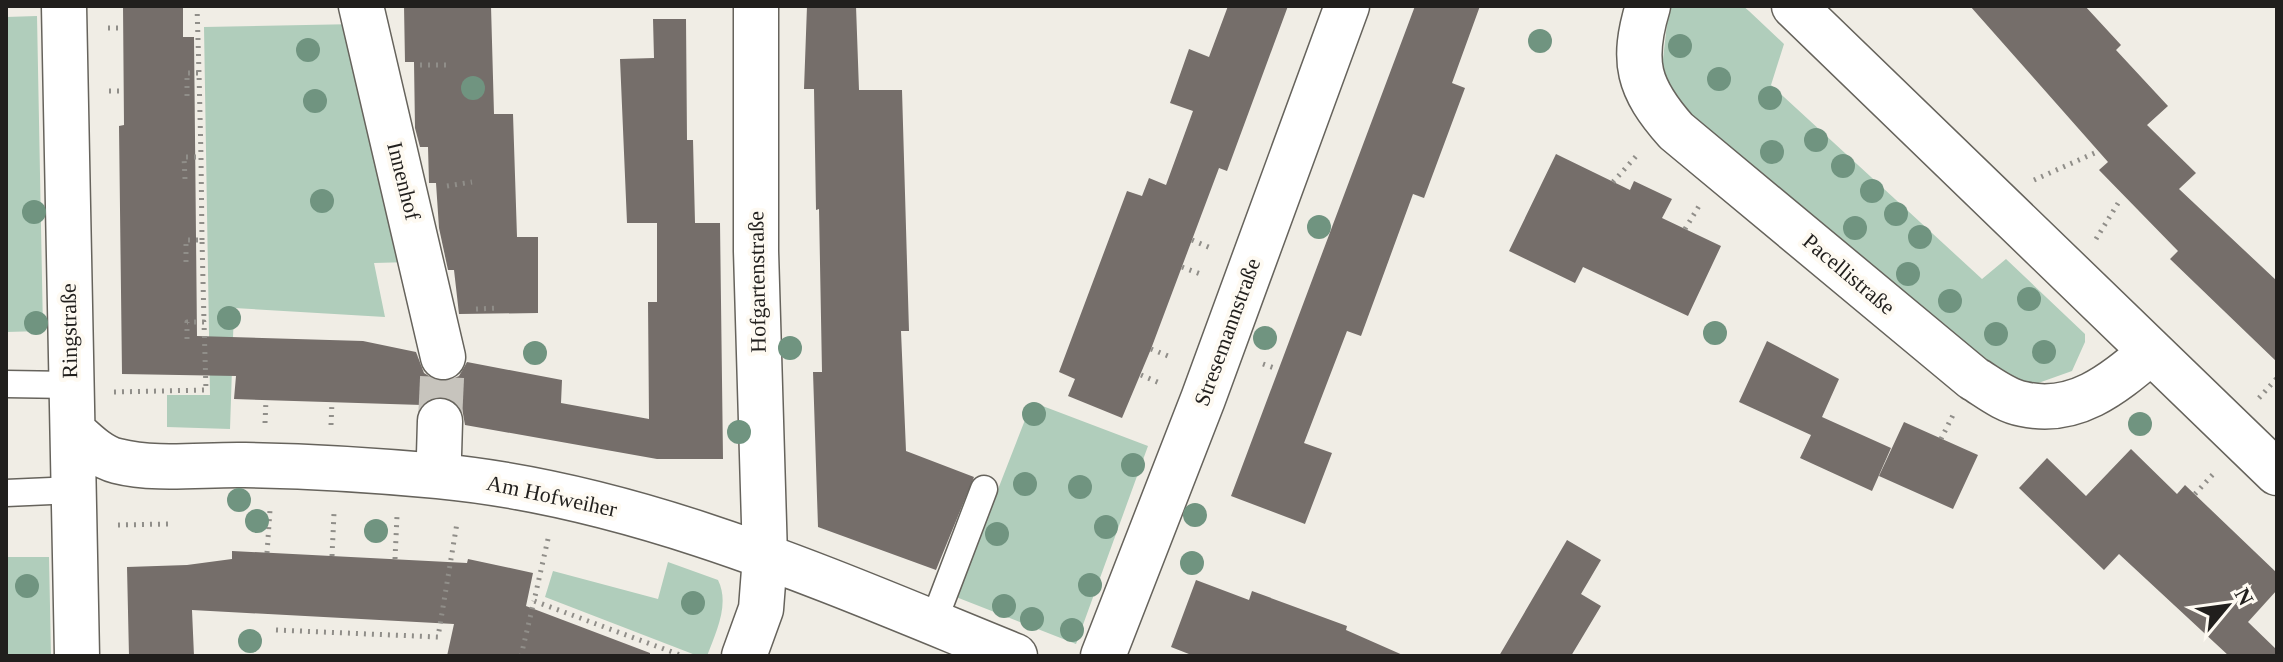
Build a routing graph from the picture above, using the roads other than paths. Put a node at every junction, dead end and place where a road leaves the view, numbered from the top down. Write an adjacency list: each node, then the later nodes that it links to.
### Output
1 (64, 6): 10 (street, Ringstraße)
2 (361, 6): 8 (street, Innenhof)
3 (756, 6): 16 (street, Hofgartenstraße)
4 (1347, 6): 21 (street, Stresemannstraße)
5 (1648, 6): 7 (street, Pacellistraße)
6 (1794, 6): 7 (street)
7 (2151, 352): 12 (street)
8 (443, 357)
9 (6, 384): 10 (lane)
10 (84, 388): 11 (street, Ringstraße)
11 (73, 431): 14 (street, Ringstraße); 16 (street, Am Hofweiher)
12 (2277, 473)
13 (984, 489): 17 (lane)
14 (74, 490): 15 (lane); 18 (street, Ringstraße)
15 (6, 493)
16 (765, 557): 17 (street, Am Hofweiher); 19 (street, Hofgartenstraße)
17 (933, 623): 20 (street, Am Hofweiher)
18 (77, 656)
19 (744, 656)
20 (1015, 656)
21 (1103, 656)

